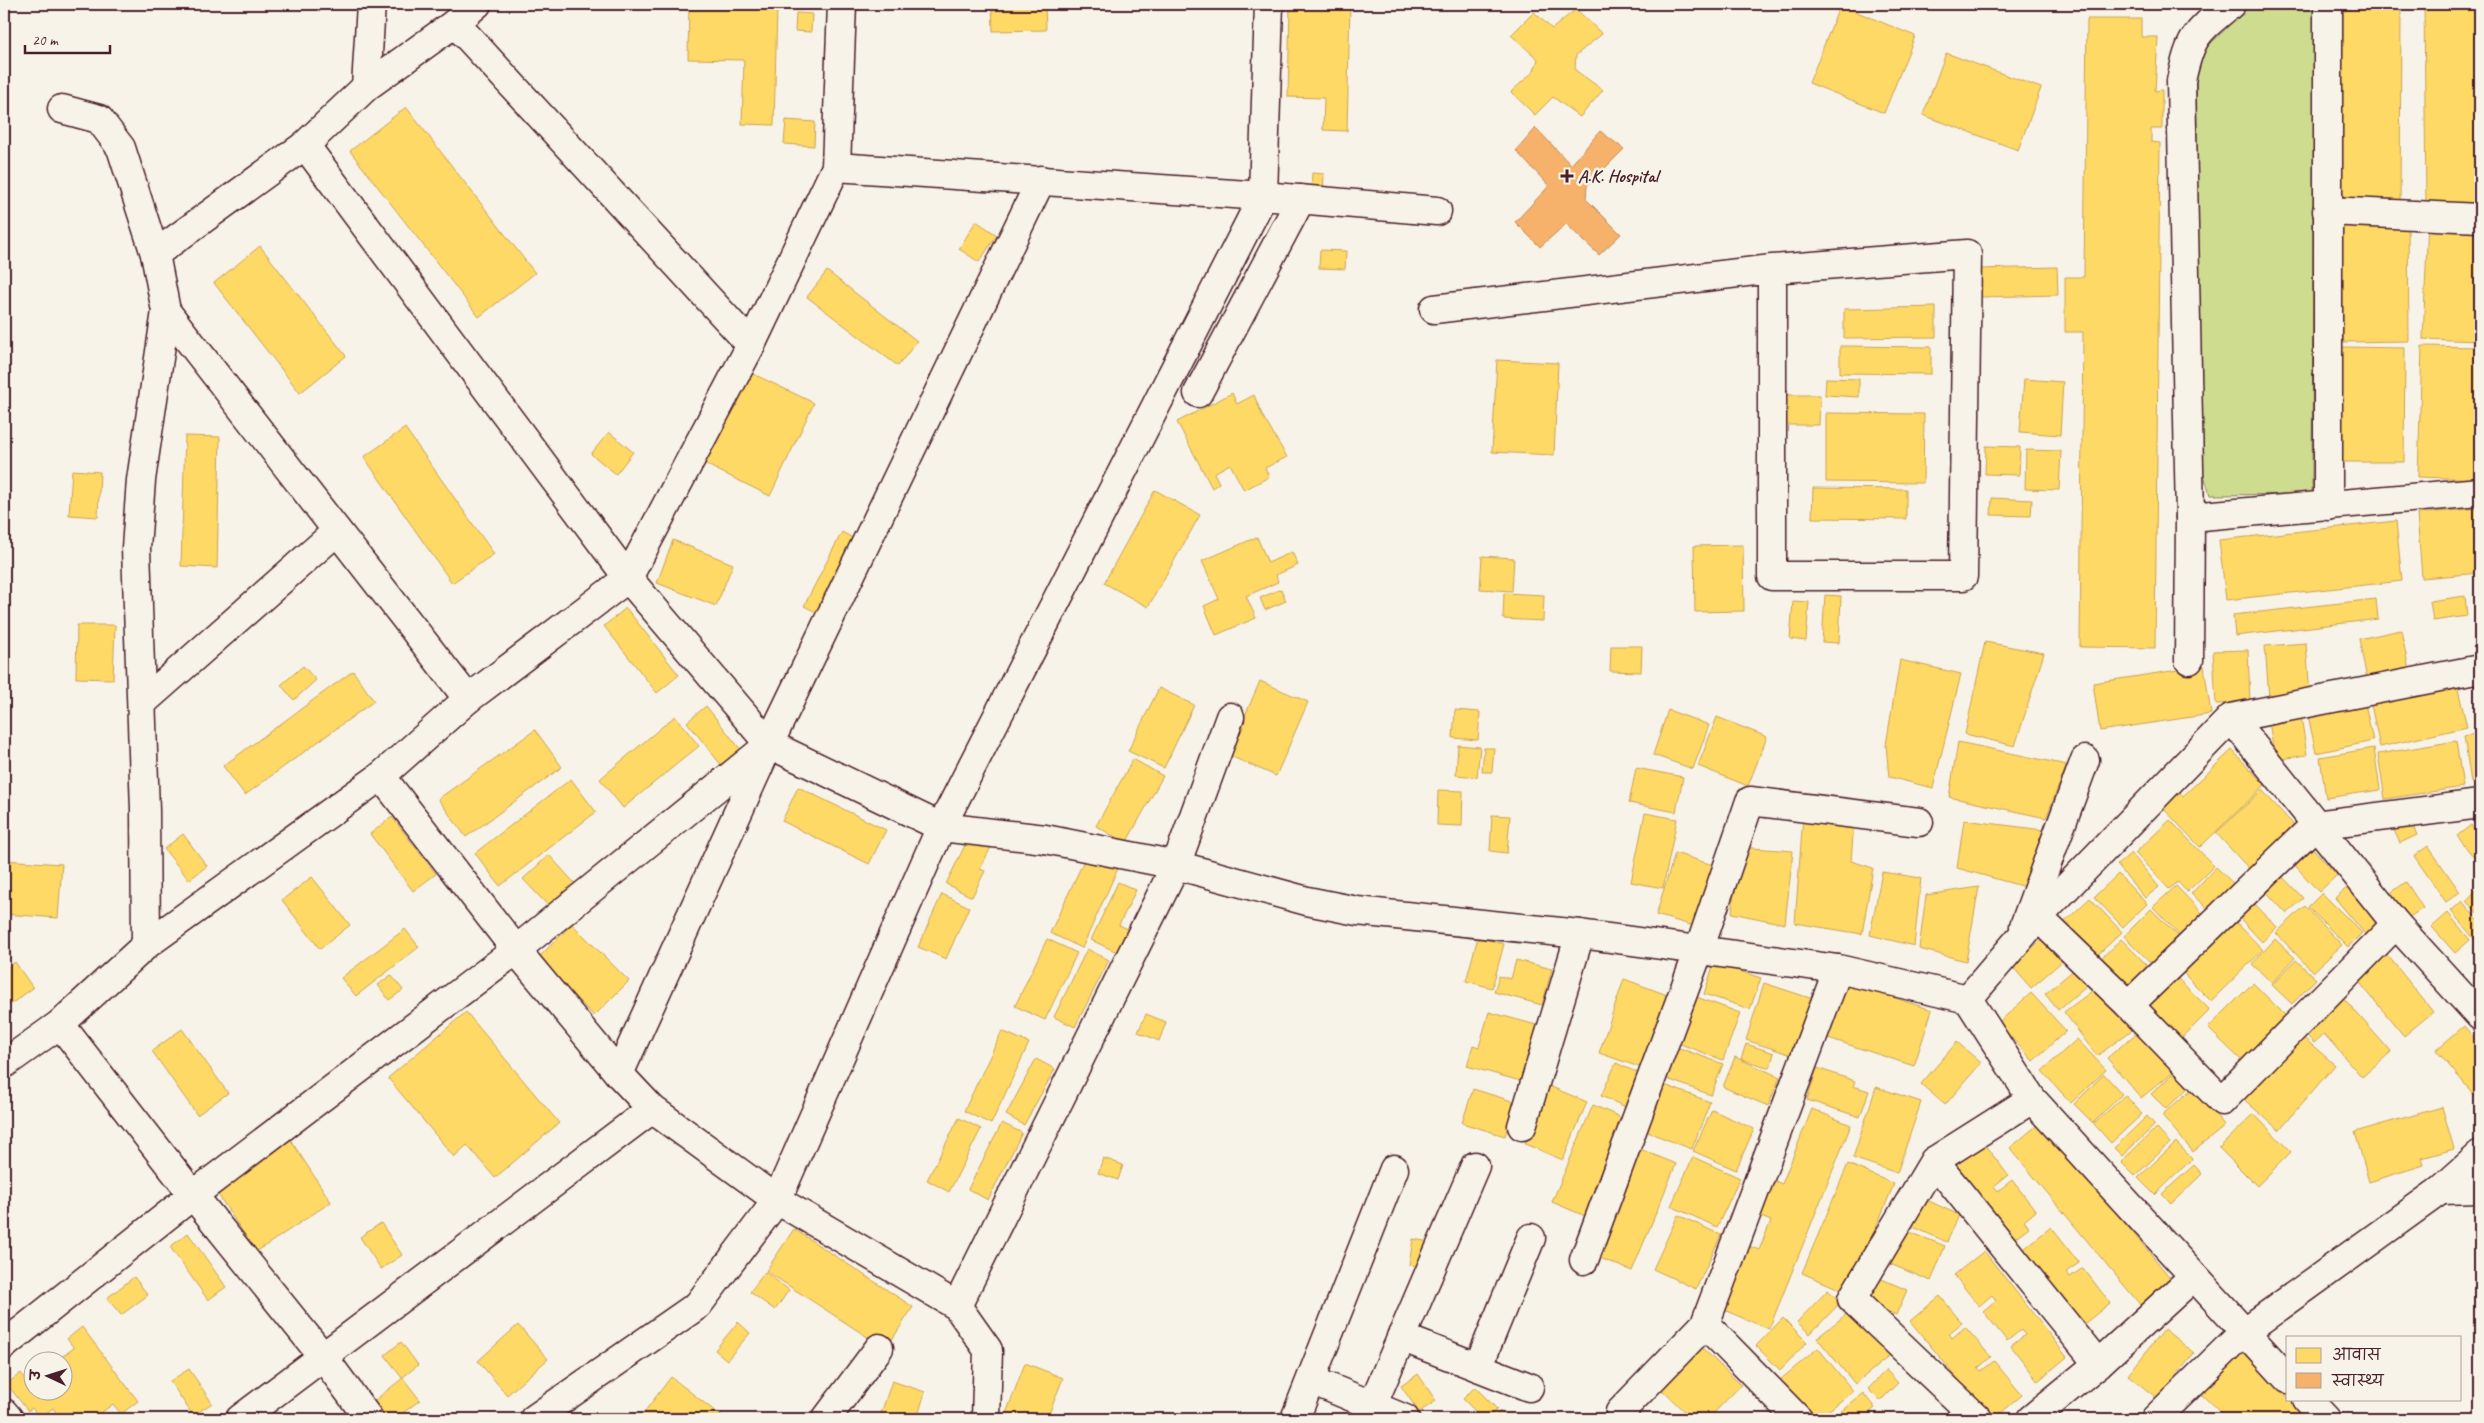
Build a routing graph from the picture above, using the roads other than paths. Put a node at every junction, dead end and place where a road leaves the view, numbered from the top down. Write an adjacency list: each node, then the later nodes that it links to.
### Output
1 (371, 4): 8 (street)
2 (477, 4): 7 (street)
3 (842, 4): 11 (street)
4 (1270, 4): 13 (street)
5 (2231, 4): 26 (street)
6 (2328, 4): 16 (street)
7 (455, 23): 8 (street); 22 (street)
8 (366, 87): 10 (street)
9 (62, 109): 18 (street)
10 (305, 145): 18 (street); 28 (street)
11 (836, 167): 12 (street); 22 (street)
12 (1041, 180): 13 (street); 35 (street)
13 (1263, 196): 14 (street); 41 (street)
14 (1301, 199): 15 (street); 23 (street)
15 (1437, 211)
16 (2327, 211): 17 (street); 25 (street)
17 (2480, 218)
18 (155, 254): 21 (street)
19 (1772, 269): 19 (street); 20 (street)
20 (1434, 309)
21 (166, 311): 27 (street); 32 (street)
22 (751, 345): 28 (street)
23 (1198, 393)
24 (2480, 492): 25 (street)
25 (2328, 506): 26 (street)
26 (2190, 517): 29 (street)
27 (337, 531): 31 (street); 32 (street)
28 (628, 578): 31 (street); 35 (street)
29 (2189, 660)
30 (2480, 669): 34 (street)
31 (468, 699): 37 (street)
32 (142, 703): 47 (street)
33 (1230, 716): 42 (street)
34 (2231, 718): 40 (street); 43 (street)
35 (769, 744): 41 (street); 48 (street); 56 (street)
36 (2085, 760): 46 (street)
37 (381, 776): 47 (street); 48 (street)
38 (2480, 804): 40 (street)
39 (1918, 822): 49 (street)
40 (2315, 825): 44 (street); 53 (street)
41 (941, 827): 42 (street); 67 (street)
42 (1176, 865): 45 (street); 71 (street)
43 (2038, 917): 46 (street); 53 (street)
44 (2396, 924): 52 (street); 53 (street)
45 (1580, 934): 49 (street); 59 (street)
46 (2019, 939): 51 (street)
47 (146, 945): 54 (street)
48 (516, 950): 56 (street); 66 (street)
49 (1699, 950): 50 (street); 69 (street)
50 (1838, 969): 51 (street); 72 (street)
51 (1968, 999): 57 (street)
52 (2476, 1003)
53 (2129, 1005)
54 (60, 1024): 55 (street); 66 (street)
55 (4, 1064)
56 (618, 1074): 58 (street)
57 (2032, 1099): 61 (street); 70 (street)
58 (652, 1109): 67 (street); 77 (street)
59 (1522, 1126)
60 (2480, 1155): 64 (street)
61 (1934, 1161): 78 (street); 87 (street)
62 (1475, 1166): 74 (street)
63 (1394, 1169): 81 (street)
64 (2441, 1190): 65 (street); 73 (street)
65 (2480, 1190)
66 (193, 1195): 75 (street); 77 (street)
67 (777, 1200): 71 (street); 91 (street)
68 (1531, 1238): 79 (street)
69 (1584, 1260)
70 (2193, 1277): 73 (street); 78 (street)
71 (956, 1306): 93 (street)
72 (1705, 1324): 86 (street); 96 (street)
73 (2244, 1332): 80 (street); 98 (street)
74 (1402, 1337): 79 (street); 84 (street)
75 (4, 1345)
76 (879, 1348): 92 (street)
77 (324, 1358): 89 (street); 90 (street)
78 (2098, 1364): 97 (street)
79 (1478, 1367): 82 (street)
80 (2286, 1377)
81 (1311, 1380): 84 (street); 94 (street)
82 (1529, 1387)
83 (2308, 1400): 99 (street)
84 (1372, 1406): 95 (street)
85 (4, 1413): 88 (street)
86 (1618, 1417)
87 (1973, 1418)
88 (9, 1419)
89 (240, 1419)
90 (369, 1419)
91 (534, 1419)
92 (826, 1419)
93 (986, 1419)
94 (1295, 1419)
95 (1405, 1419)
96 (1798, 1419)
97 (2031, 1419)
98 (2155, 1419)
99 (2326, 1419)

